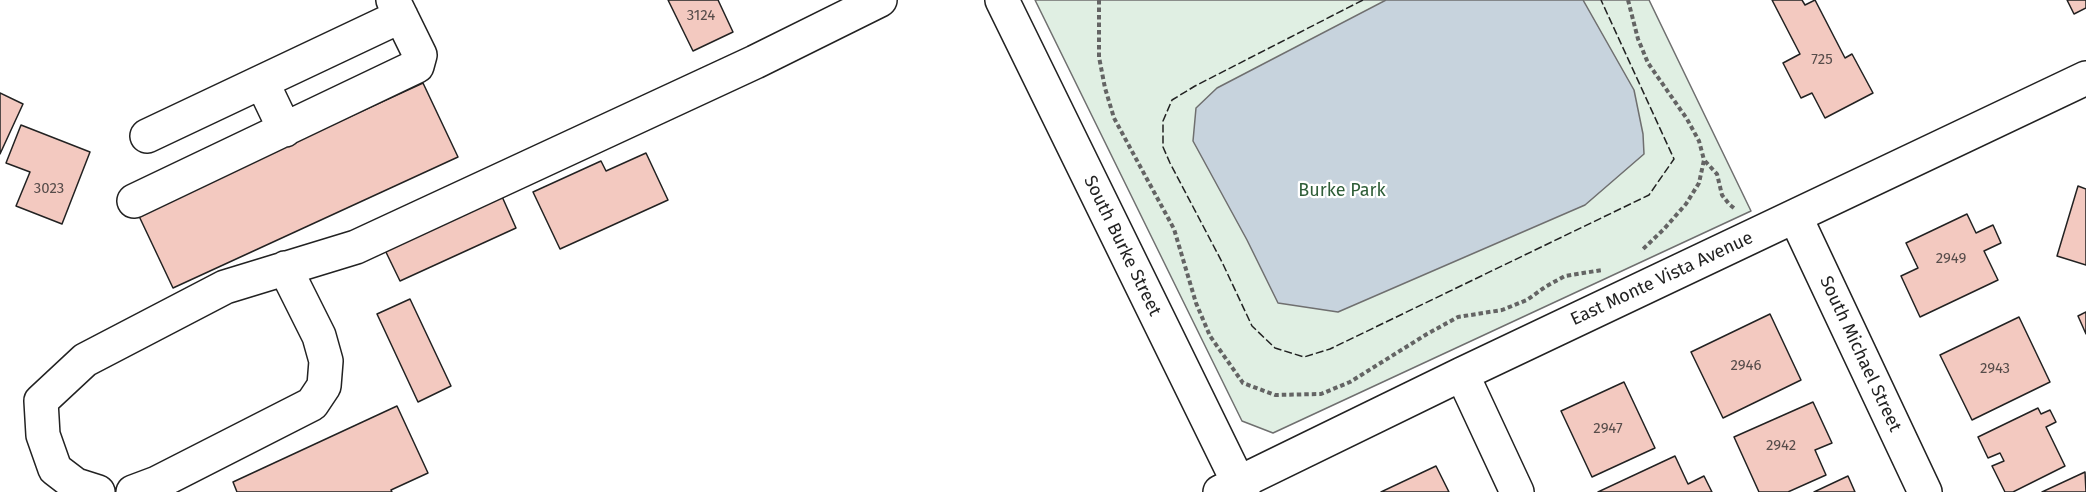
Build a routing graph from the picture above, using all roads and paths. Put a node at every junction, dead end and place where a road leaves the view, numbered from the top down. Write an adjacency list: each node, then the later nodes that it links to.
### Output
1 (880, 0): 15 (street)
2 (1002, 0): 18 (street, South Burke Street)
3 (1099, 0): 16 (path)
4 (1628, 0): 10 (path)
5 (397, 8): 7 (street); 8 (street)
6 (2086, 78): 13 (street, East Monte Vista Avenue)
7 (262, 81): 8 (street); 9 (street)
8 (285, 129): 11 (street)
9 (147, 136)
10 (1704, 160): 12 (path); 14 (path)
11 (134, 201)
12 (1742, 211)
13 (1795, 216): 17 (street, East Monte Vista Avenue); 22 (street, South Michael Street)
14 (1636, 255)
15 (285, 268): 19 (street); 20 (street)
16 (1606, 270)
17 (1462, 374): 18 (street, East Monte Vista Avenue); 21 (street)
18 (1234, 489)
19 (98, 492)
20 (132, 492)
21 (1517, 492)
22 (1925, 492)

